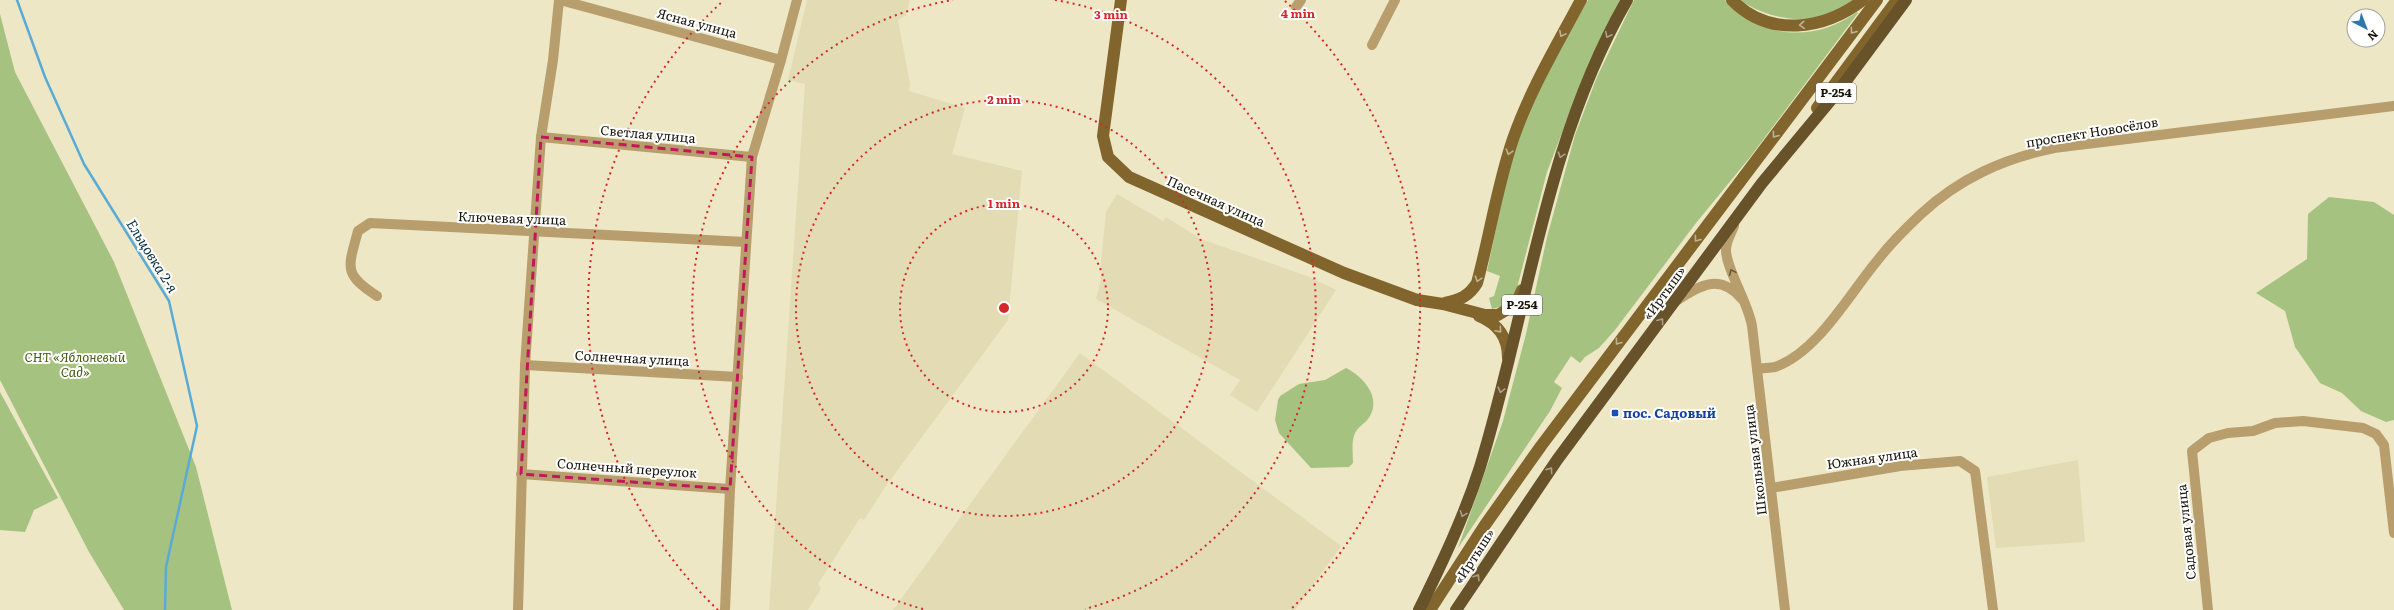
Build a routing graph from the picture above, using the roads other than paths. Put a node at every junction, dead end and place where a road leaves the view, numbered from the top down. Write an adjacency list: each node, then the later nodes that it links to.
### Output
1 (560, 0): 13 (street, Ясная улица); 15 (street)
2 (796, 0): 13 (street)
3 (1121, 0): 24 (main road, Пасечная улица)
4 (1395, 0): 12 (street)
5 (1581, 0): 24 (main road, one-way to 24)
6 (1627, 0): 18 (highway, «Иртыш» / Р-254, one-way to 18)
7 (1732, 0): 8 (main road, one-way to 7)
8 (1863, 0)
9 (1877, 0): 38 (main road, one-way to 38)
10 (1897, 0): 17 (main road)
11 (1906, 0): 17 (highway, «Иртыш» / Р-254)
12 (1372, 45)
13 (782, 60): 16 (street)
14 (2394, 106): 29 (street, проспект Новосёлов)
15 (541, 137): 16 (street, Светлая улица); 20 (street)
16 (752, 157): 21 (street)
17 (1762, 183): 19 (highway, «Иртыш» / Р-254)
18 (1549, 191): 26 (main road); 27 (highway, «Иртыш» / Р-254)
19 (1739, 215): 23 (highway, «Иртыш» / Р-254); 25 (street, Школьная улица, one-way to 19)
20 (534, 232): 21 (street, Ключевая улица); 22 (street, Ключевая улица); 28 (street)
21 (746, 242): 30 (street)
22 (377, 296)
23 (1675, 302): 25 (street); 39 (highway, «Иртыш» / Р-254, one-way to 23)
24 (1443, 304): 26 (main road, Пасечная улица)
25 (1748, 307): 29 (street, Школьная улица)
26 (1469, 311): 27 (main road, one-way to 27)
27 (1508, 364): 37 (highway, «Иртыш» / Р-254, one-way to 37)
28 (525, 365): 30 (street, Солнечная улица); 31 (street)
29 (1756, 369): 32 (street, Школьная улица)
30 (738, 377): 33 (street)
31 (521, 474): 33 (street, Солнечный переулок); 35 (street)
32 (1771, 488): 40 (street, Школьная улица); 41 (street, Южная улица)
33 (730, 489): 36 (street)
34 (2394, 533): 42 (street, Садовая улица)
35 (518, 610)
36 (725, 610)
37 (1419, 610)
38 (1430, 610)
39 (1456, 610)
40 (1785, 610)
41 (1993, 610)
42 (2208, 610)

